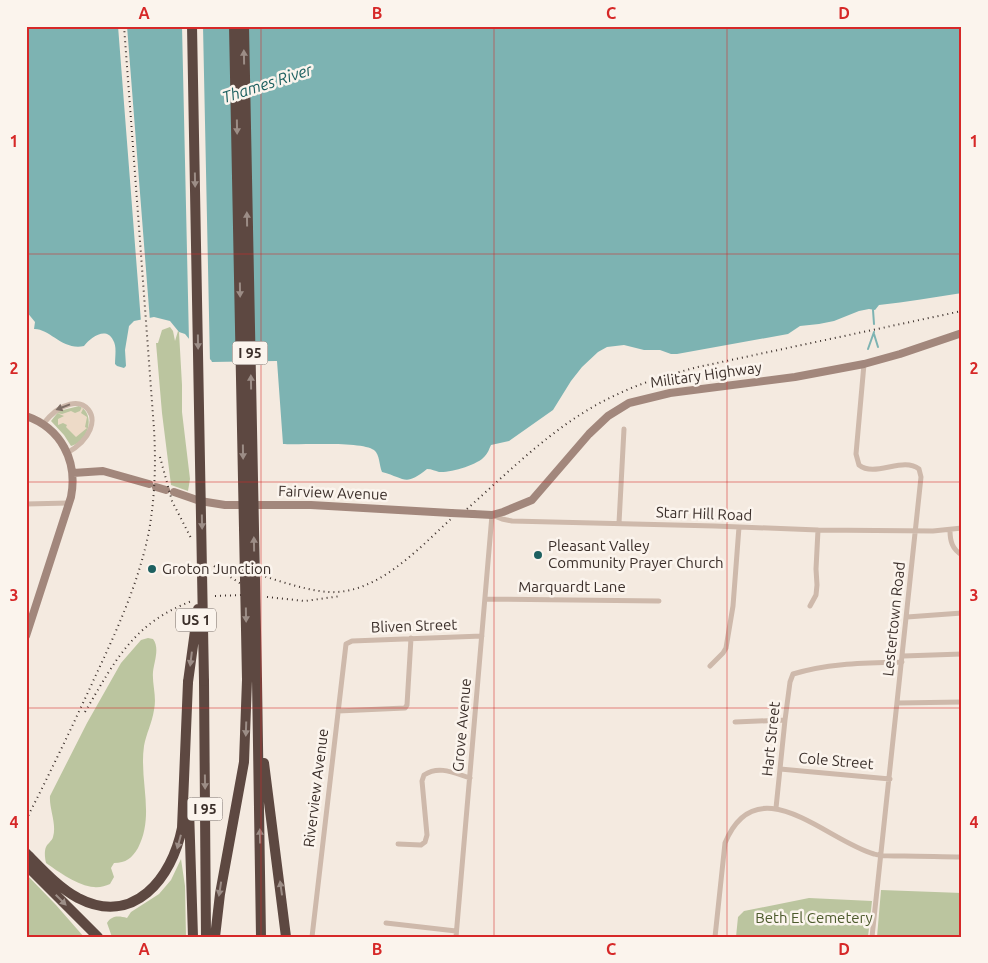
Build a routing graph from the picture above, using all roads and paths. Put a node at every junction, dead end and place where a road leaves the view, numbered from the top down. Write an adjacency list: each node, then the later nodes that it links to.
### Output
1 (192, 26): 21 (highway, I 95, one-way to 21, bridge)
2 (234, 26): 35 (highway, one-way to 35, bridge)
3 (244, 26): 35 (highway, I 95, one-way to 3, bridge)
4 (962, 333): 5 (street, Military Highway)
5 (864, 364): 13 (street, Military Highway); 18 (street, Lestertown Road)
6 (26, 416): 7 (street)
7 (43, 424): 9 (street); 9 (street, one-way to 7)
8 (624, 430): 14 (street)
9 (67, 453): 10 (street)
10 (73, 473): 12 (street); 13 (street, Fairview Avenue, bridge)
11 (26, 504): 12 (street)
12 (69, 504): 27 (street)
13 (492, 515): 14 (street, Starr Hill Road); 22 (street, Grove Avenue)
14 (619, 523): 15 (street, Starr Hill Road)
15 (739, 527): 17 (street, Starr Hill Road); 34 (street)
16 (962, 528): 19 (street, Starr Hill Road)
17 (818, 530): 18 (street, Starr Hill Road); 24 (street)
18 (916, 530): 19 (street, Starr Hill Road); 26 (street, Lestertown Road)
19 (950, 530): 20 (street)
20 (962, 555)
21 (202, 559): 41 (highway, US 1, one-way to 41, bridge); 55 (highway, I 95, one-way to 55, bridge)
22 (485, 599): 23 (street, Marquardt Lane); 29 (street, Grove Avenue)
23 (659, 601)
24 (810, 606)
25 (962, 613): 26 (street)
26 (907, 617): 33 (street, Lestertown Road)
27 (28, 626): 28 (street)
28 (26, 636)
29 (482, 636): 30 (street, Bliven Street); 44 (street, Grove Avenue)
30 (411, 638): 31 (street, Bliven Street); 38 (street)
31 (347, 643): 38 (street, Riverview Avenue)
32 (962, 654): 33 (street)
33 (902, 659): 36 (street, Lestertown Road); 39 (street, Hart Street)
34 (710, 666)
35 (252, 680): 42 (highway, I 95); 56 (highway, one-way to 56)
36 (898, 702): 37 (street); 45 (street, Lestertown Road)
37 (962, 702)
38 (338, 711): 59 (street, Riverview Avenue)
39 (785, 720): 40 (street); 43 (street, Hart Street)
40 (735, 722)
41 (187, 724): 50 (highway, one-way to 50); 54 (highway, US 1)
42 (257, 738): 57 (highway, I 95, one-way to 42); 58 (highway, one-way to 42)
43 (780, 769): 45 (street, Cole Street); 46 (street, Hart Street)
44 (470, 778): 47 (street); 52 (street, Grove Avenue)
45 (890, 779): 48 (street, Lestertown Road)
46 (776, 808): 48 (street); 60 (street)
47 (398, 844)
48 (882, 855): 49 (street); 61 (street, Lestertown Road)
49 (962, 857)
50 (27, 858): 53 (highway, one-way to 53)
51 (386, 923): 52 (street)
52 (456, 934)
53 (98, 937)
54 (193, 937)
55 (206, 937)
56 (215, 937)
57 (261, 937)
58 (286, 937)
59 (312, 937)
60 (715, 937)
61 (872, 937)

